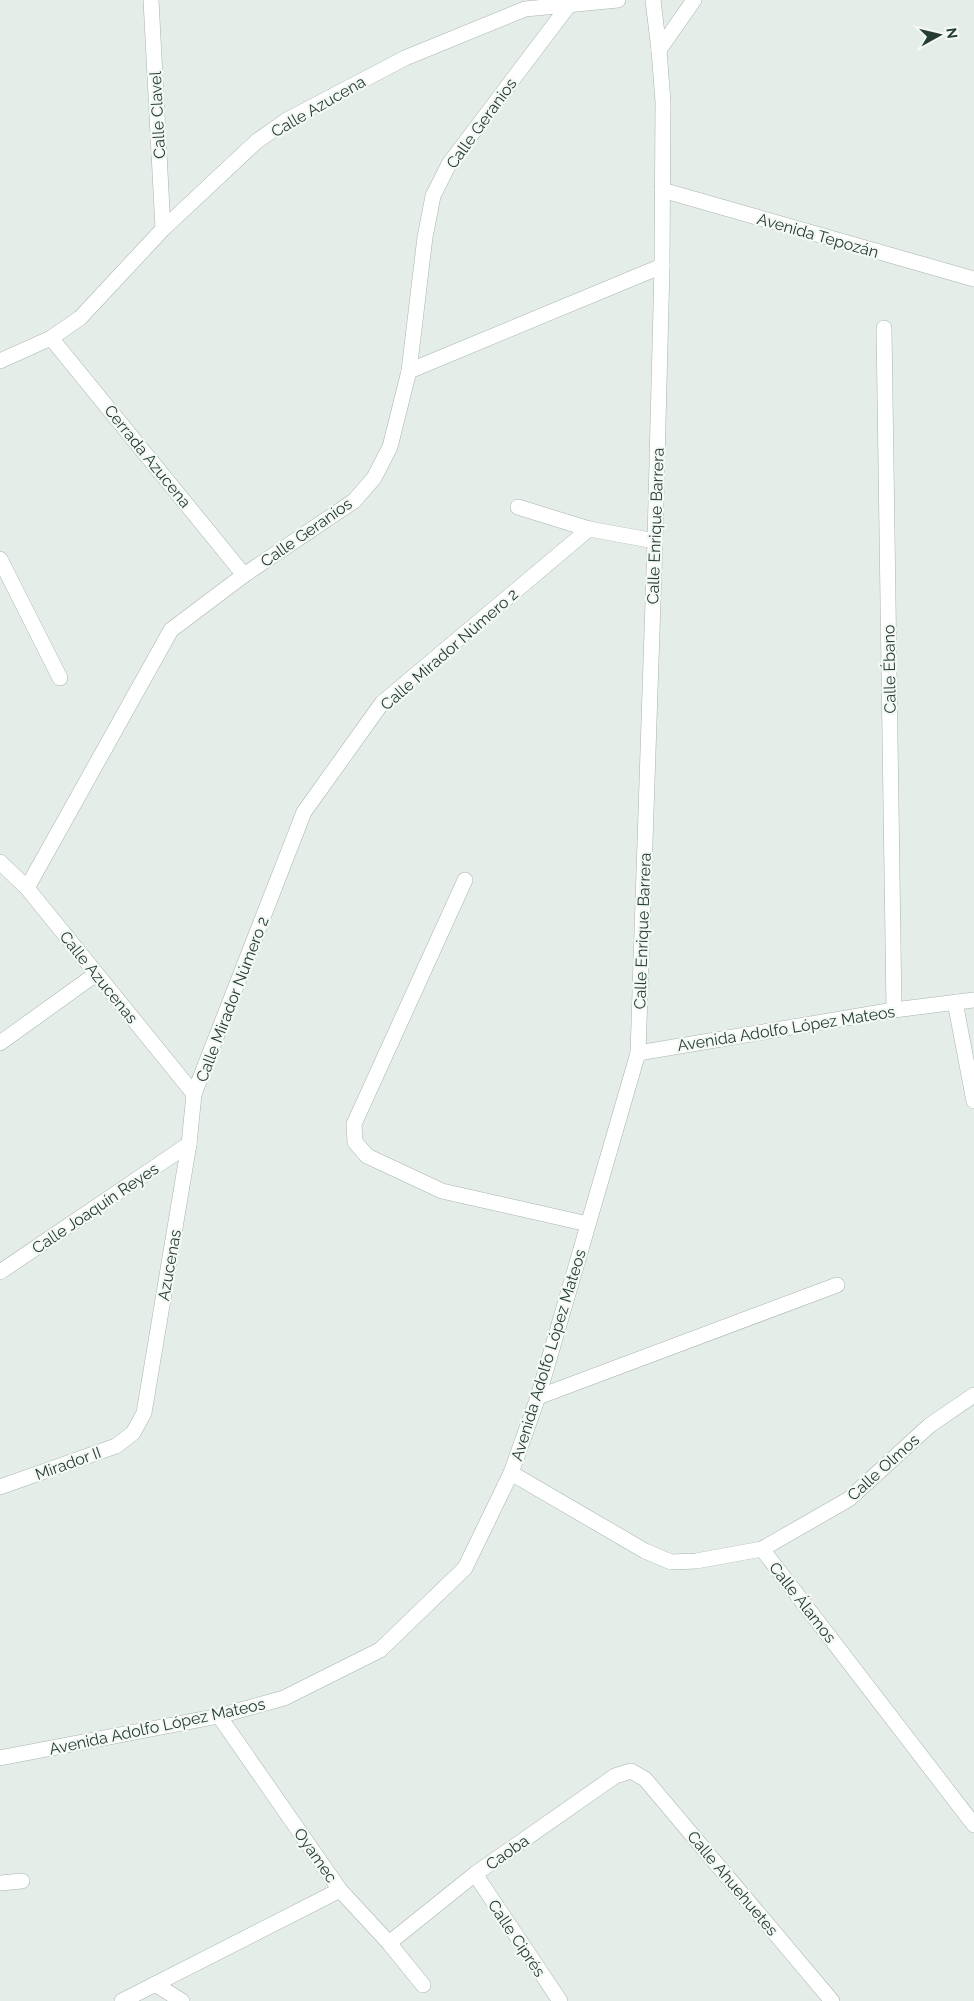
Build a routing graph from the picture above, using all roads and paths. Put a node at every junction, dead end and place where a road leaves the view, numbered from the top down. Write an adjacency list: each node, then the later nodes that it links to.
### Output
1 (151, 0): 8 (street, Calle Clavel)
2 (618, 0): 5 (street, Calle Azucena)
3 (653, 0): 6 (street, Calle Enrique Barrera)
4 (694, 0): 6 (street)
5 (569, 5): 8 (street, Calle Azucena); 14 (street, Calle Geranios)
6 (659, 50): 7 (street, Calle Enrique Barrera)
7 (662, 190): 9 (street, Calle Enrique Barrera); 10 (street, Avenida Tepozán)
8 (163, 229): 12 (street, Calle Azucena)
9 (662, 266): 14 (street); 17 (street, Calle Enrique Barrera)
10 (974, 279)
11 (884, 328): 27 (street, Calle Ébano)
12 (51, 338): 13 (street, Calle Azucena); 19 (street, Cerrada Azucena)
13 (0, 361)
14 (408, 371): 19 (street, Calle Geranios)
15 (518, 507): 16 (street)
16 (588, 529): 17 (street); 30 (street, Calle Mirador Número 2)
17 (655, 542): 29 (street, Calle Enrique Barrera)
18 (0, 559): 20 (street)
19 (244, 575): 23 (street, Calle Geranios)
20 (60, 678)
21 (0, 862): 23 (street, Calle Azucenas)
22 (465, 880): 33 (street)
23 (27, 888): 24 (street, Calle Azucenas)
24 (96, 974): 28 (street); 30 (street, Calle Azucenas)
25 (974, 1000): 26 (street, Avenida Adolfo López Mateos)
26 (955, 1002): 27 (street, Avenida Adolfo López Mateos); 31 (street)
27 (894, 1010): 29 (street, Avenida Adolfo López Mateos)
28 (0, 1043)
29 (638, 1052): 33 (street, Avenida Adolfo López Mateos)
30 (194, 1094): 32 (street, Azucenas)
31 (974, 1101)
32 (189, 1144): 34 (street, Calle Joaquín Reyes); 38 (street, Azucenas)
33 (588, 1224): 37 (street, Avenida Adolfo López Mateos)
34 (0, 1272)
35 (837, 1285): 37 (street)
36 (974, 1395): 41 (street, Calle Olmos)
37 (538, 1397): 39 (street, Avenida Adolfo López Mateos)
38 (133, 1433): 40 (street, Mirador II)
39 (511, 1473): 41 (street, Calle Álamos); 42 (street, Avenida Adolfo López Mateos)
40 (0, 1487)
41 (762, 1550): 45 (street, Calle Álamos)
42 (219, 1716): 43 (street, Avenida Adolfo López Mateos); 49 (street, Oyamec)
43 (0, 1758)
44 (631, 1771): 46 (street, Caoba); 56 (street, Calle Ahuehuetes)
45 (972, 1819)
46 (475, 1874): 50 (street, Caoba); 55 (street, Calle Ciprés)
47 (22, 1881): 48 (street)
48 (0, 1883)
49 (340, 1890): 50 (street, Oyamec); 51 (street)
50 (389, 1943): 52 (street, Oyamec)
51 (155, 1984): 53 (street); 54 (street)
52 (423, 1985)
53 (122, 2001)
54 (182, 2001)
55 (560, 2001)
56 (832, 2001)

